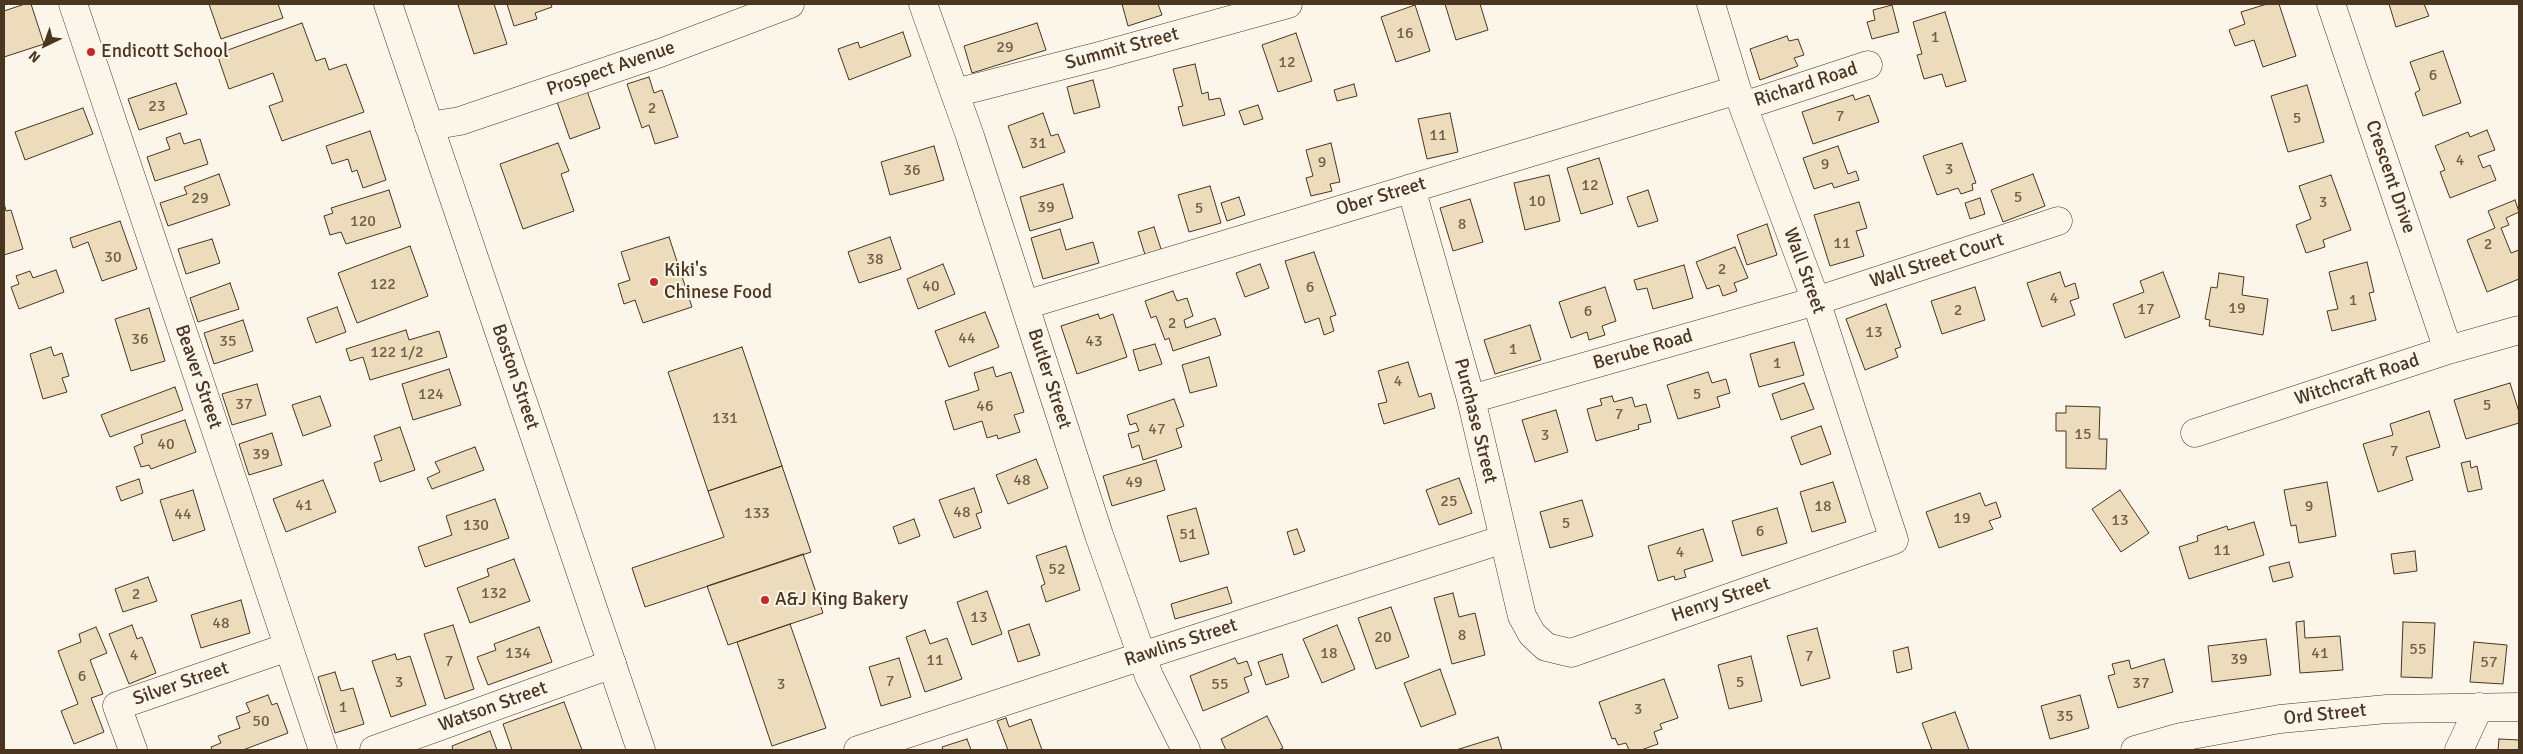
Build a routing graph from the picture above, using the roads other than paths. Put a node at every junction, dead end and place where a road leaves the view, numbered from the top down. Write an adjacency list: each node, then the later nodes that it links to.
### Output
1 (73, 4): 22 (street, Beaver Street)
2 (388, 4): 11 (street, Boston Street)
3 (790, 4): 11 (street, Prospect Avenue)
4 (924, 4): 9 (street, Butler Street)
5 (1288, 4): 9 (street, Summit Street)
6 (1712, 4): 10 (street, Wall Street)
7 (2331, 4): 17 (street, Crescent Drive)
8 (1868, 65): 10 (street, Richard Road)
9 (955, 93): 15 (street, Butler Street)
10 (1740, 98): 12 (street, Ober Street); 14 (street, Wall Street)
11 (429, 126): 25 (street, Boston Street)
12 (1411, 188): 15 (street, Ober Street); 18 (street, Purchase Street)
13 (2058, 221): 14 (street, Wall Street Court)
14 (1816, 301): 18 (street, Berube Road); 21 (street, Wall Street)
15 (1025, 306): 24 (street, Butler Street)
16 (2519, 330): 17 (street, Witchcraft Road)
17 (2448, 350): 19 (street, Witchcraft Road)
18 (1471, 398): 20 (street, Purchase Street)
19 (2195, 433)
20 (1504, 539): 23 (street, Purchase Street); 24 (street, Rawlins Street)
21 (1894, 540): 23 (street, Henry Street)
22 (288, 647): 29 (street, Silver Street); 30 (street, Beaver Street)
23 (1548, 648)
24 (1142, 656): 33 (street, Rawlins Street); 34 (street, Butler Street)
25 (612, 664): 31 (street, Watson Street); 32 (street, Boston Street)
26 (2479, 707): 27 (street, Ord Street); 28 (street, Ord Street); 36 (street)
27 (2519, 707)
28 (2180, 744): 35 (street, Ord Street)
29 (133, 750)
30 (324, 750)
31 (374, 750)
32 (641, 750)
33 (858, 750)
34 (1186, 750)
35 (2135, 750)
36 (2459, 750)

